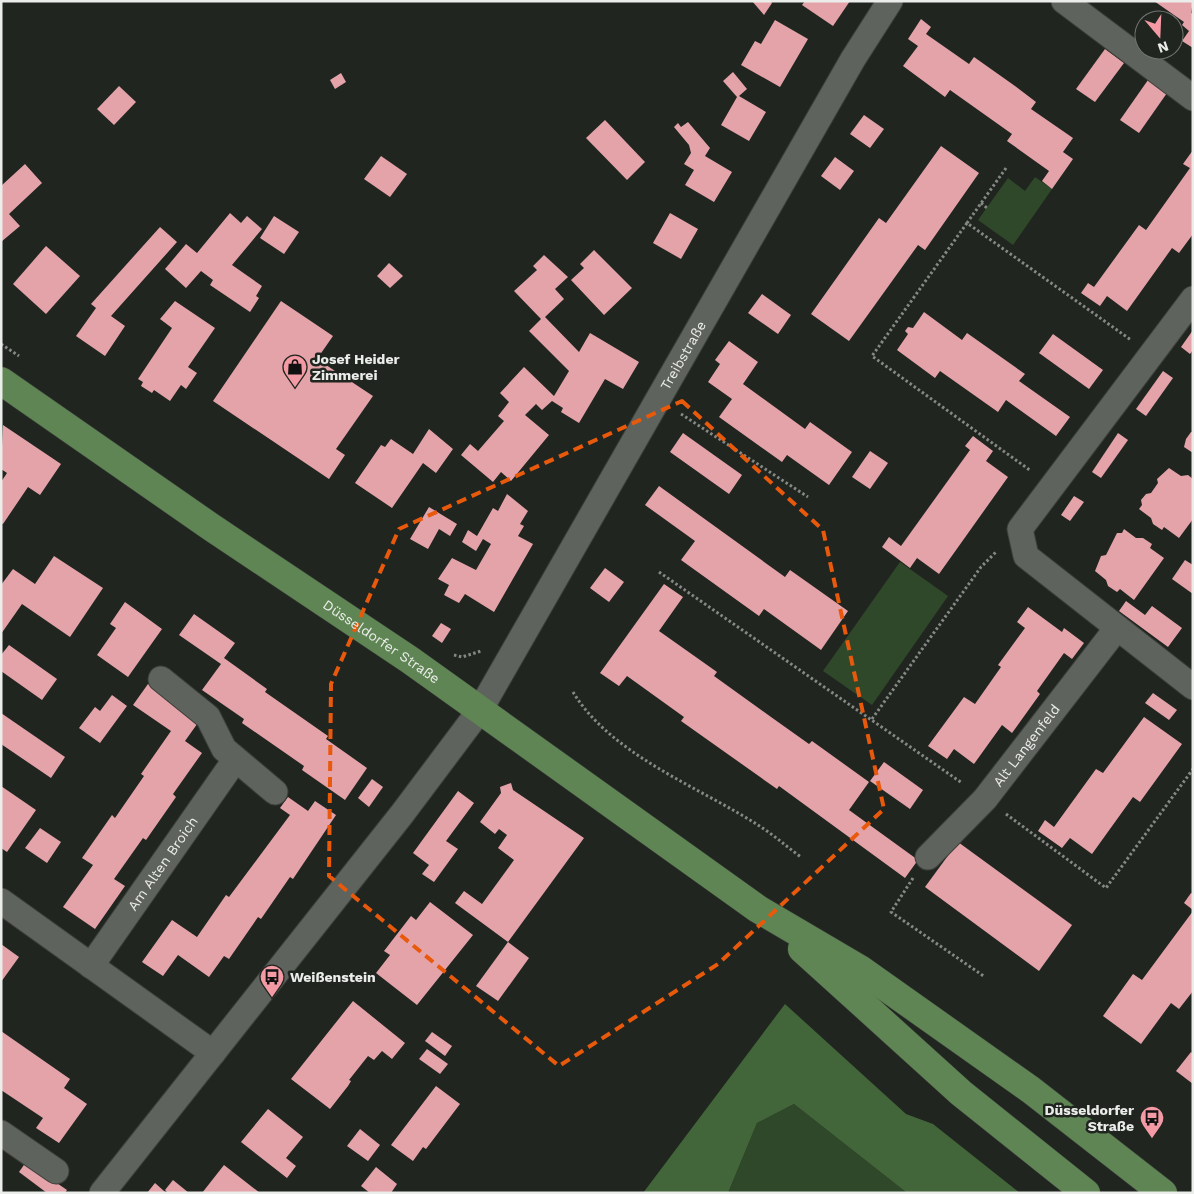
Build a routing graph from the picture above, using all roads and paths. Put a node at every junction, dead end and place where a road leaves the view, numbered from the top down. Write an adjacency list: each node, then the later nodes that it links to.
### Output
1 (890, 1): 13 (street, Treibstraße)
2 (1064, 1): 3 (street)
3 (1193, 98)
4 (1006, 168): 5 (path)
5 (980, 203): 6 (path); 7 (path)
6 (986, 208)
7 (967, 223): 10 (path); 14 (path)
8 (1193, 298): 10 (street)
9 (1, 344): 11 (path)
10 (1149, 353): 14 (street)
11 (26, 361)
12 (1, 381): 24 (main road, Düsseldorfer Straße)
13 (657, 398): 15 (path); 24 (street, Treibstraße)
14 (1052, 486): 16 (street)
15 (808, 497)
16 (1020, 529): 18 (street); 25 (path)
17 (659, 572): 25 (path)
18 (1117, 628): 22 (street); 29 (street, Alt Langenfeld)
19 (489, 646): 20 (path)
20 (446, 653)
21 (161, 679): 26 (street)
22 (1193, 687)
23 (573, 692): 30 (path)
24 (480, 710): 33 (main road, Düsseldorfer Straße); 36 (street)
25 (872, 718): 29 (path)
26 (234, 760): 28 (street); 34 (street, Am Alten Broich)
27 (1193, 769): 29 (path)
28 (275, 792)
29 (985, 799): 31 (street, Alt Langenfeld)
30 (800, 857)
31 (928, 857): 35 (path)
32 (4, 908): 34 (street)
33 (758, 909): 40 (main road, Düsseldorfer Straße); 41 (main road, Düsseldorfer Straße)
34 (91, 966): 36 (street)
35 (985, 977)
36 (213, 1053): 39 (street)
37 (1, 1133): 38 (street)
38 (56, 1171)
39 (102, 1193)
40 (1086, 1193)
41 (1163, 1193)

